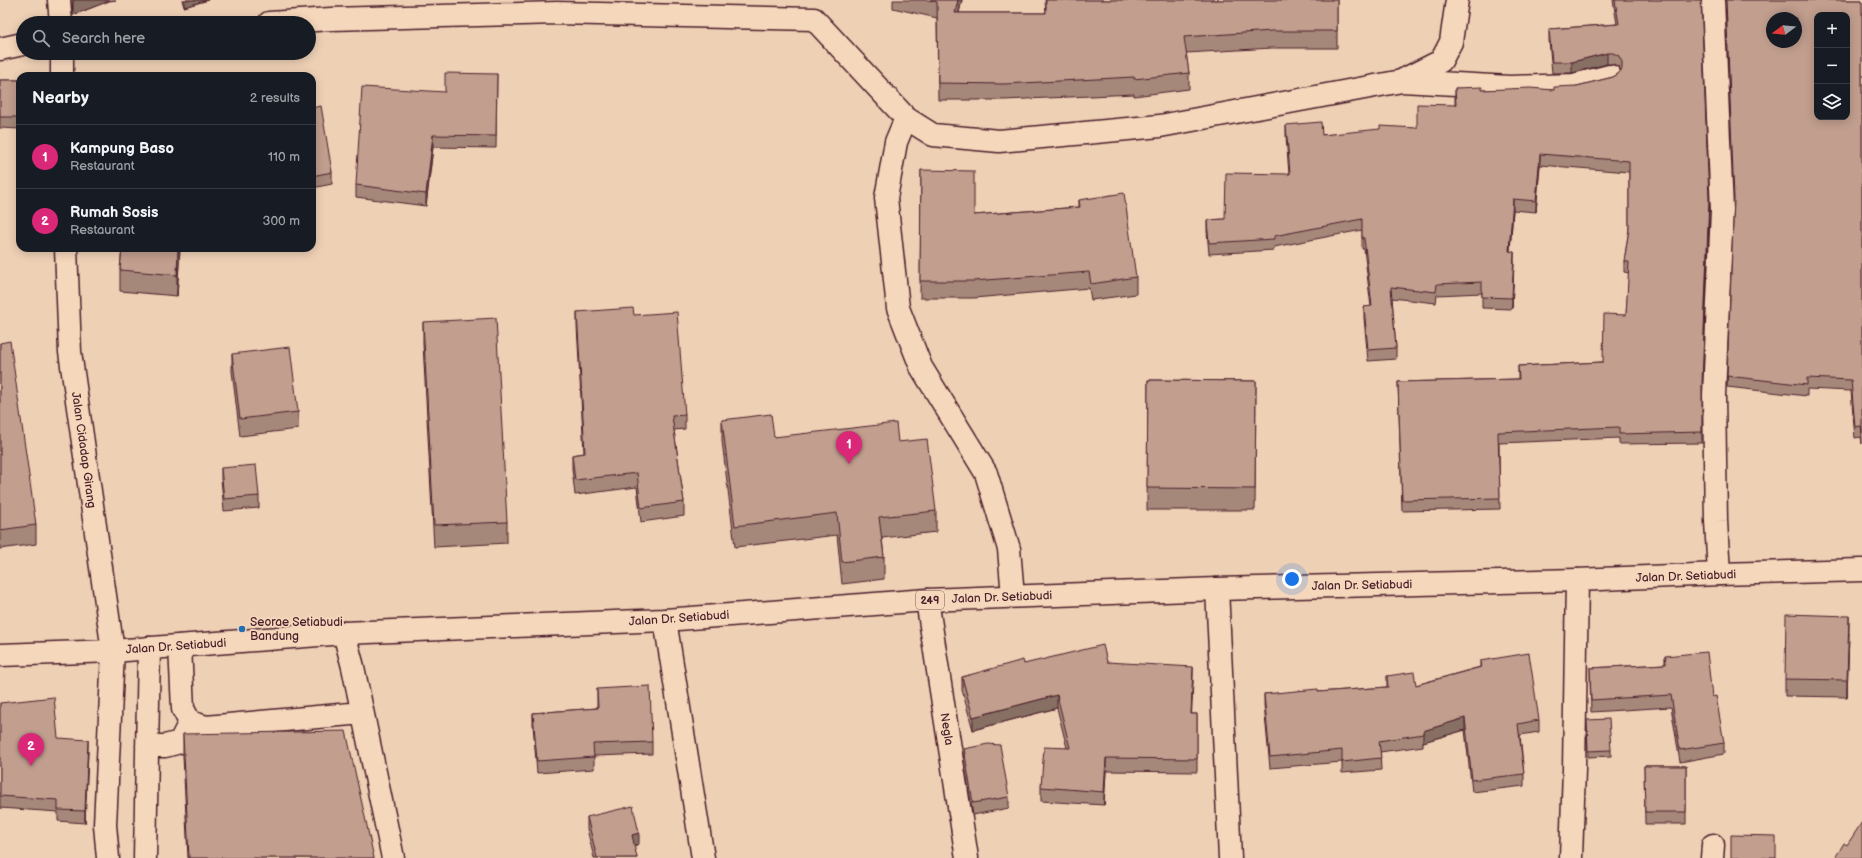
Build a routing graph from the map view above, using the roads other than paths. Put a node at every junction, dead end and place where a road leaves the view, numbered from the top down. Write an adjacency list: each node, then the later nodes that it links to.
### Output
1 (60, 0): 5 (street)
2 (1457, 0): 12 (street)
3 (1713, 0): 16 (street)
4 (813, 10): 6 (street); 13 (street)
5 (61, 16)
6 (316, 20)
7 (16, 45): 8 (street)
8 (0, 48)
9 (62, 60): 10 (street)
10 (62, 72)
11 (1610, 76): 12 (street)
12 (1402, 81): 13 (street)
13 (906, 118): 19 (street)
14 (66, 252): 25 (street, Jalan Cidadap Girang)
15 (1862, 570): 16 (street, Jalan Dr. Setiabudi / 249)
16 (1719, 574): 17 (street, Jalan Dr. Setiabudi / 249)
17 (1577, 580): 18 (street, Jalan Dr. Setiabudi / 249); 36 (street)
18 (1217, 589): 19 (street, Jalan Dr. Setiabudi / 249); 35 (street)
19 (1013, 596): 20 (street, Jalan Dr. Setiabudi / 249)
20 (927, 600): 21 (street, Jalan Dr. Setiabudi / 249); 34 (street, Negla)
21 (665, 620): 22 (street, Jalan Dr. Setiabudi / 249); 33 (street)
22 (344, 634): 23 (street, Jalan Dr. Setiabudi / 249); 27 (street)
23 (180, 646): 24 (street, Jalan Dr. Setiabudi / 249); 28 (street)
24 (149, 648): 25 (street, Jalan Dr. Setiabudi / 249); 29 (street)
25 (113, 651): 26 (street, Jalan Dr. Setiabudi / 249); 30 (street, Jalan Cidadap Girang)
26 (0, 655)
27 (362, 713): 28 (street); 32 (street)
28 (190, 722): 29 (street)
29 (147, 746): 31 (street)
30 (108, 858)
31 (145, 858)
32 (393, 858)
33 (703, 858)
34 (968, 858)
35 (1230, 858)
36 (1570, 858)

